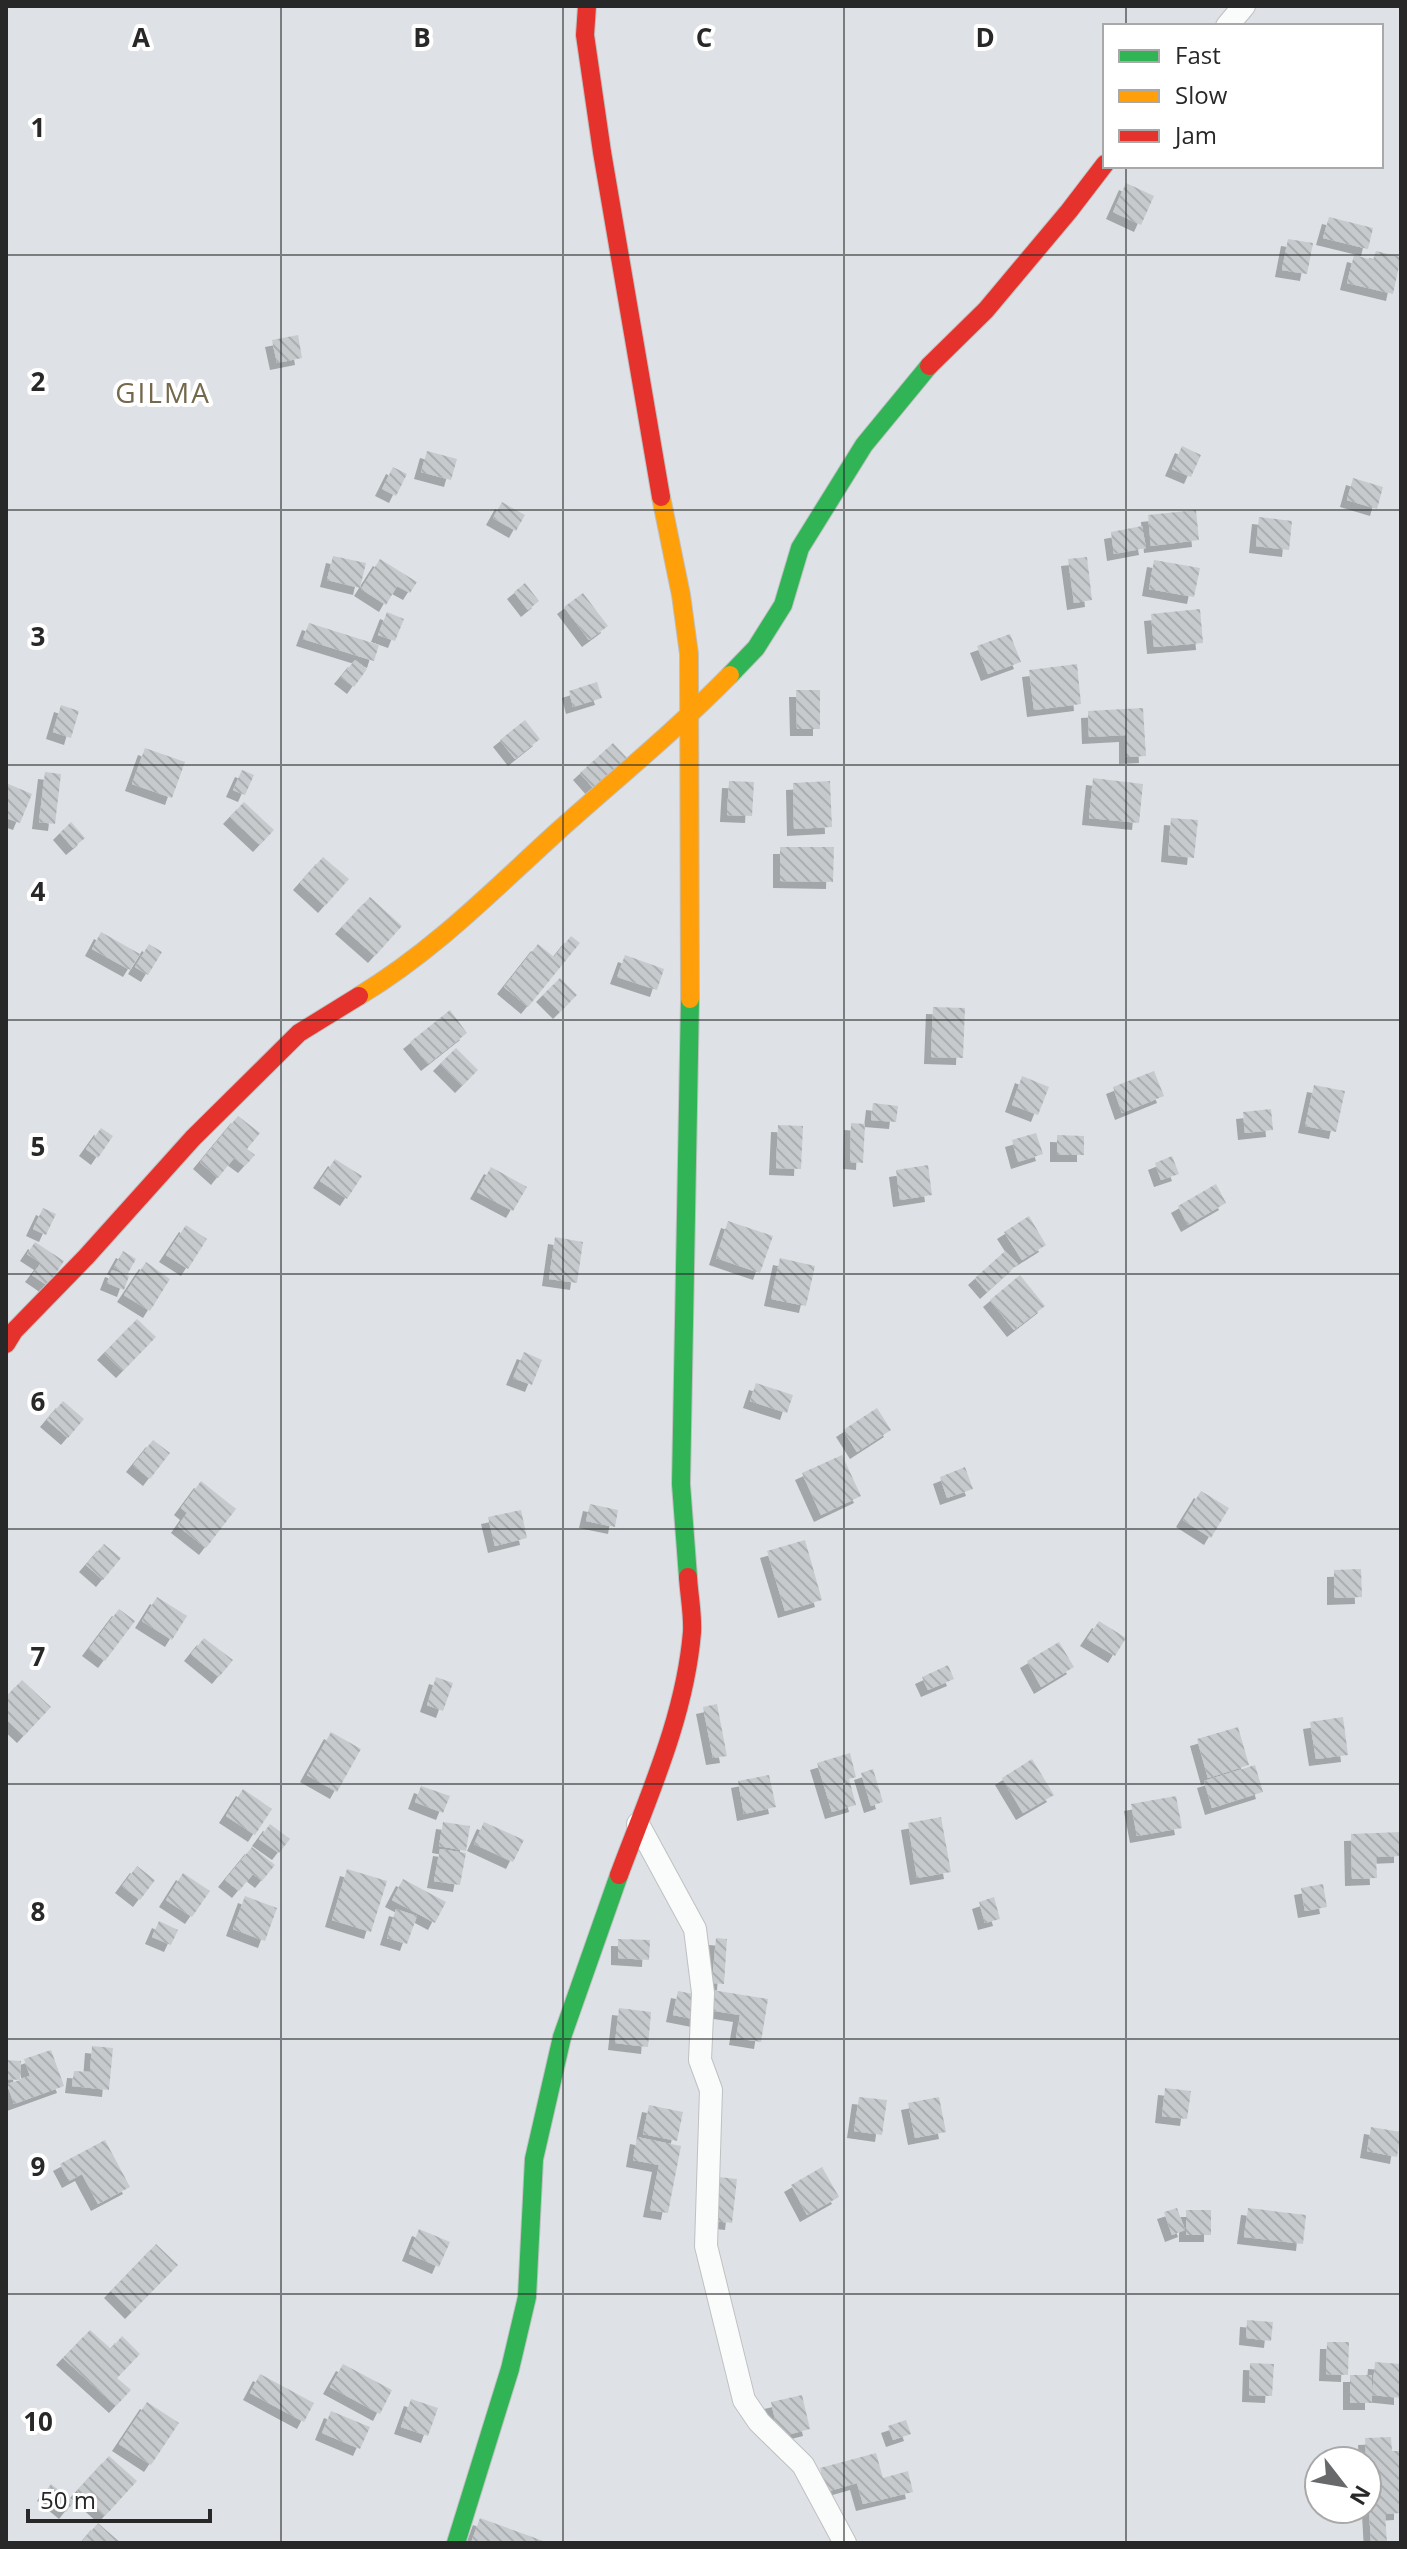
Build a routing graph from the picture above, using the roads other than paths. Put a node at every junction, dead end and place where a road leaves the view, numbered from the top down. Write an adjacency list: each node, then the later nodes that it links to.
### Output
1 (587, 6): 5 (street)
2 (1244, 6): 3 (street)
3 (1229, 24)
4 (1103, 167): 5 (street)
5 (690, 716): 6 (street); 7 (street)
6 (6, 1344)
7 (638, 1824): 8 (street); 9 (street)
8 (456, 2543)
9 (845, 2543)

